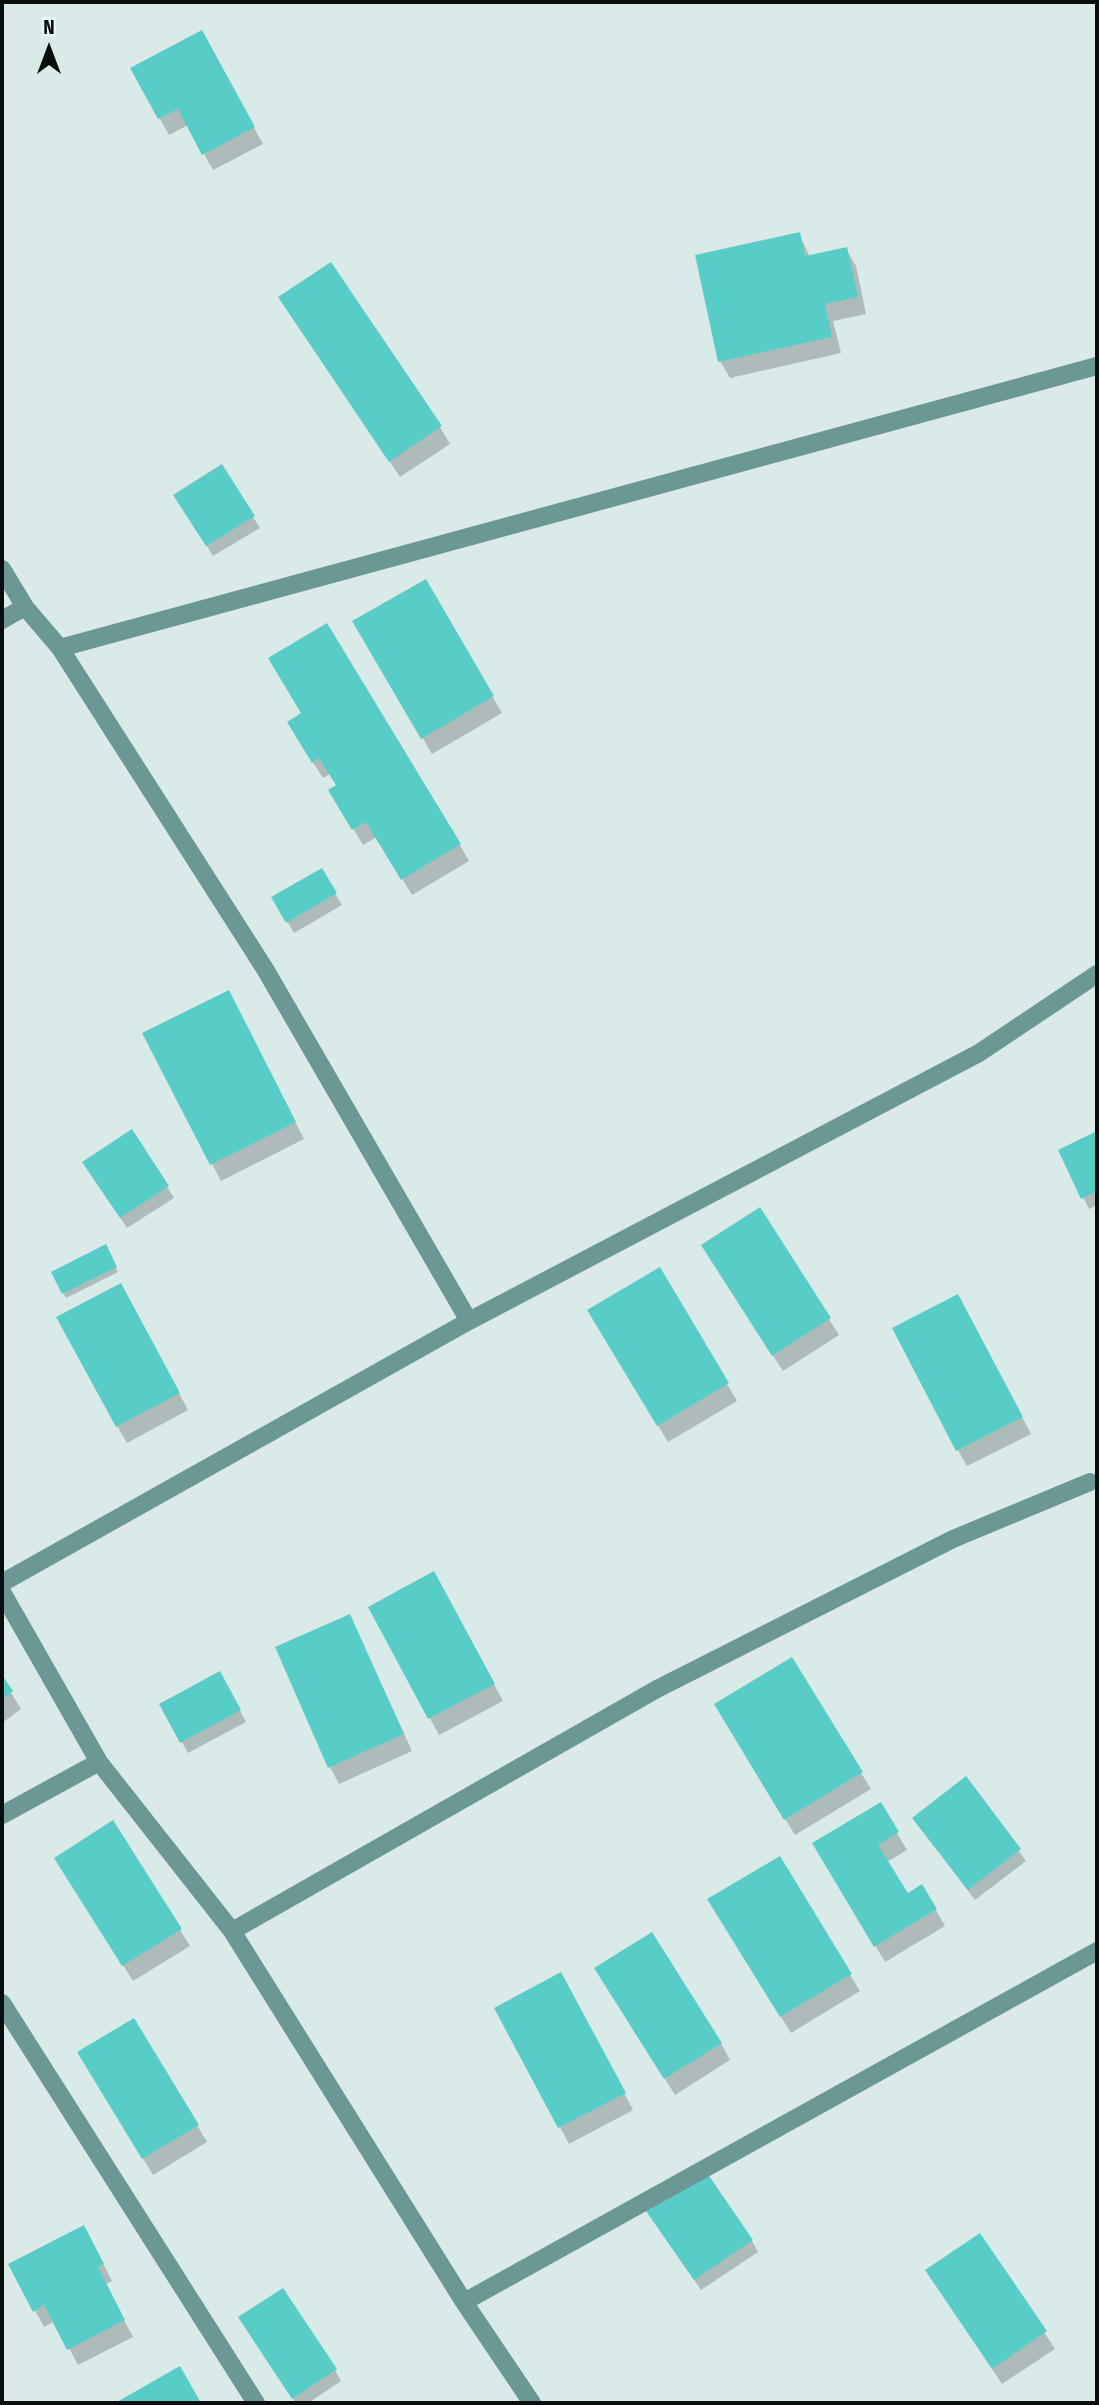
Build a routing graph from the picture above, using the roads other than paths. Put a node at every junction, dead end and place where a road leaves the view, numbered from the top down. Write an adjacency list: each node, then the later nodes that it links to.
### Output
1 (1097, 366): 5 (street)
2 (2, 569): 3 (street)
3 (25, 607): 4 (street); 5 (street)
4 (2, 620)
5 (60, 648): 7 (street)
6 (1097, 974): 7 (street)
7 (469, 1321): 9 (street)
8 (1090, 1482): 13 (street)
9 (2, 1583)
10 (2, 1592): 11 (street)
11 (99, 1762): 12 (street); 13 (street)
12 (2, 1815)
13 (232, 1931): 16 (street)
14 (1097, 1951): 16 (street)
15 (2, 2003): 17 (street)
16 (464, 2302): 18 (street)
17 (256, 2403)
18 (532, 2403)

